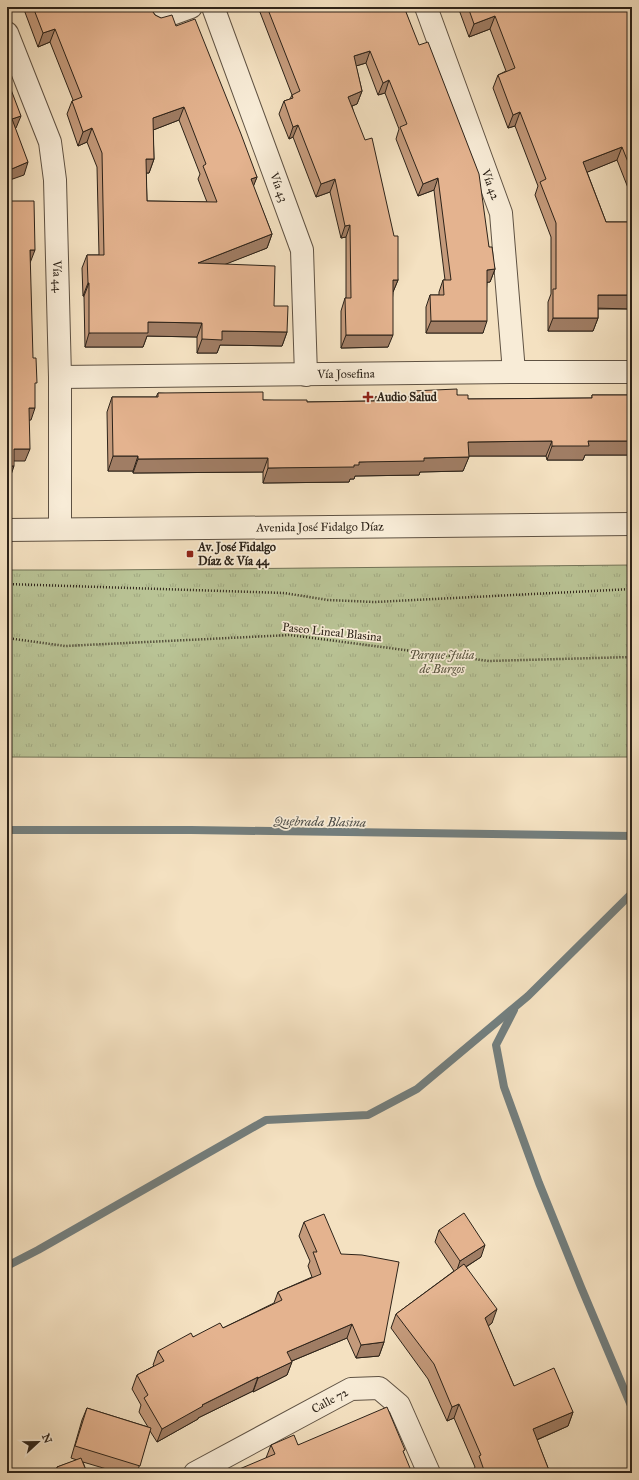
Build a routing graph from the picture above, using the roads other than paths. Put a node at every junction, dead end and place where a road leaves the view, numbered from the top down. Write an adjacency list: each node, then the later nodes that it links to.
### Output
1 (191, 7): 4 (street)
2 (213, 7): 8 (street, Vía 43)
3 (426, 7): 6 (street, Vía 42)
4 (158, 19)
5 (7, 33): 9 (street, Vía 44)
6 (514, 372): 7 (street, Vía Josefina); 8 (street, Vía Josefina)
7 (632, 372)
8 (306, 375): 9 (street, Vía Josefina)
9 (60, 377): 11 (street, Vía 44)
10 (632, 524): 11 (street, Avenida José Fidalgo Díaz)
11 (60, 529): 12 (street, Avenida José Fidalgo Díaz)
12 (7, 530)
13 (195, 1473): 14 (street, Calle 72)
14 (429, 1473)

